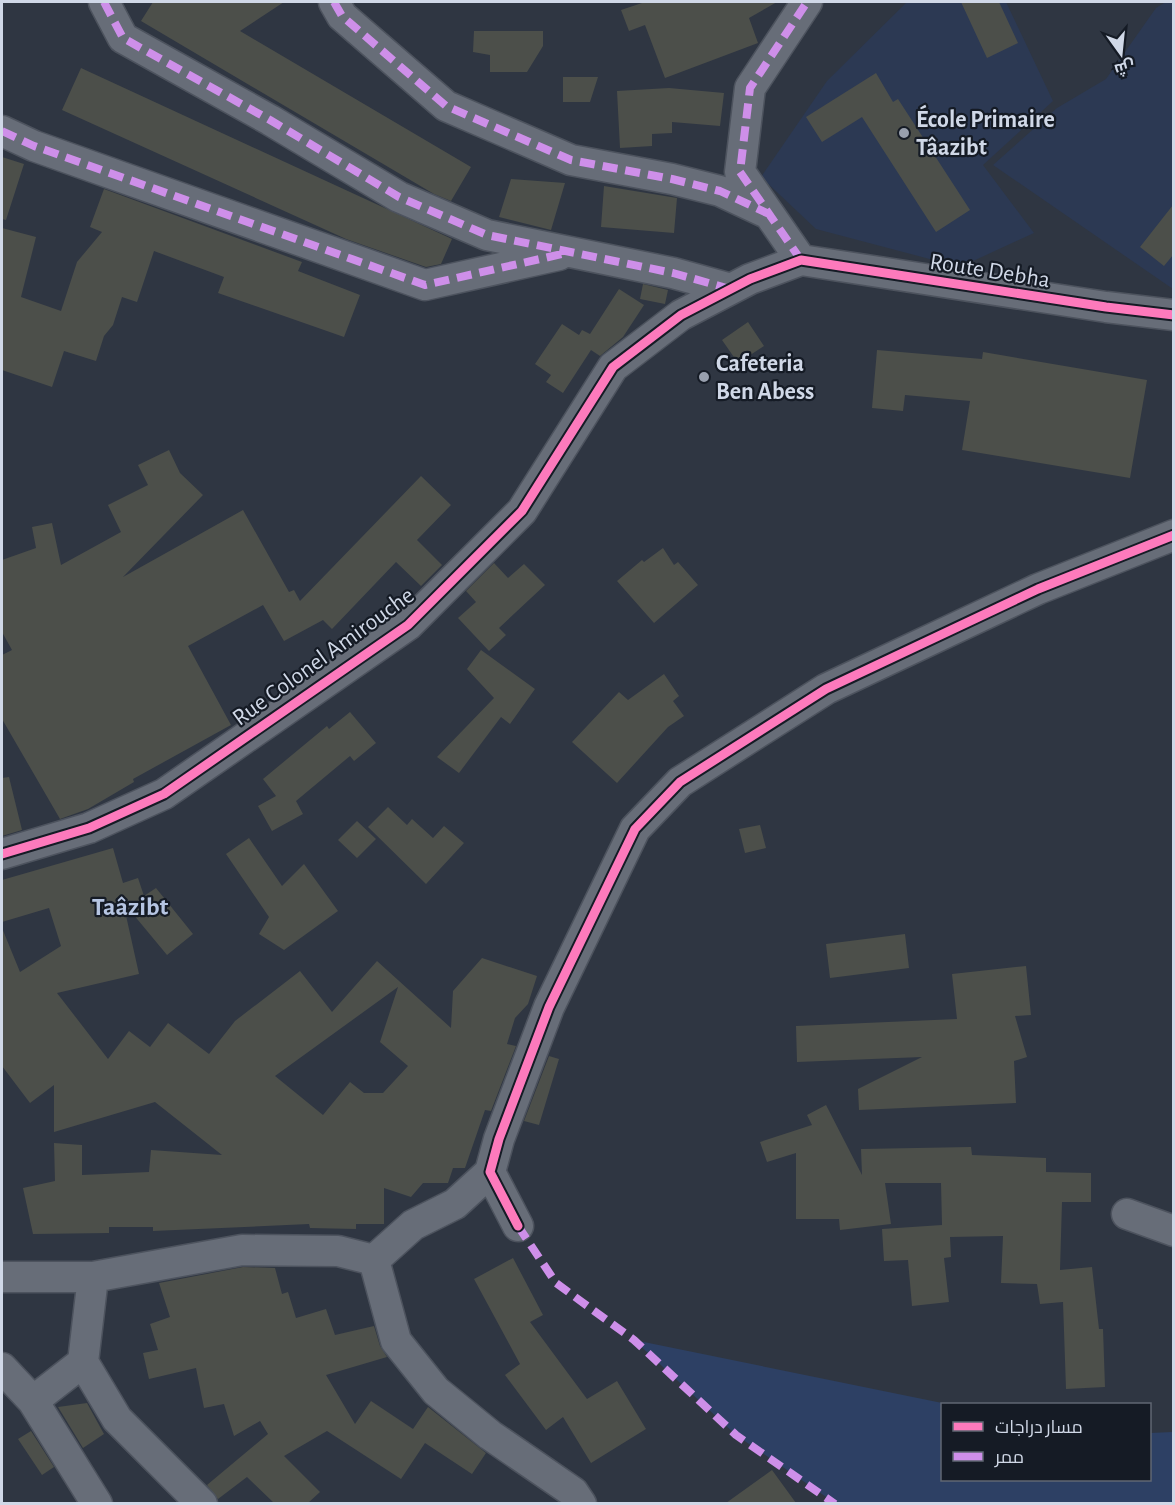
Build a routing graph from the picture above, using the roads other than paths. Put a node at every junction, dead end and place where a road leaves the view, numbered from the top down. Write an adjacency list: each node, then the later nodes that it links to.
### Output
1 (104, 2): 6 (street)
2 (334, 2): 5 (street)
3 (807, 2): 5 (street)
4 (2, 131): 6 (street)
5 (769, 214): 7 (street)
6 (567, 253): 8 (street)
7 (801, 260): 8 (street, Rue Colonel Amirouche); 9 (street, Route Debha)
8 (731, 290): 11 (street, Rue Colonel Amirouche)
9 (1173, 315)
10 (1173, 535): 12 (street)
11 (2, 854)
12 (490, 1172): 14 (street); 16 (street)
13 (1127, 1214): 15 (street)
14 (518, 1226)
15 (1173, 1231)
16 (374, 1260): 18 (street); 24 (street)
17 (2, 1277): 18 (street)
18 (93, 1277): 19 (street)
19 (83, 1362): 21 (street); 23 (street)
20 (2, 1368): 21 (street)
21 (33, 1401): 22 (street)
22 (97, 1503)
23 (202, 1503)
24 (581, 1503)

